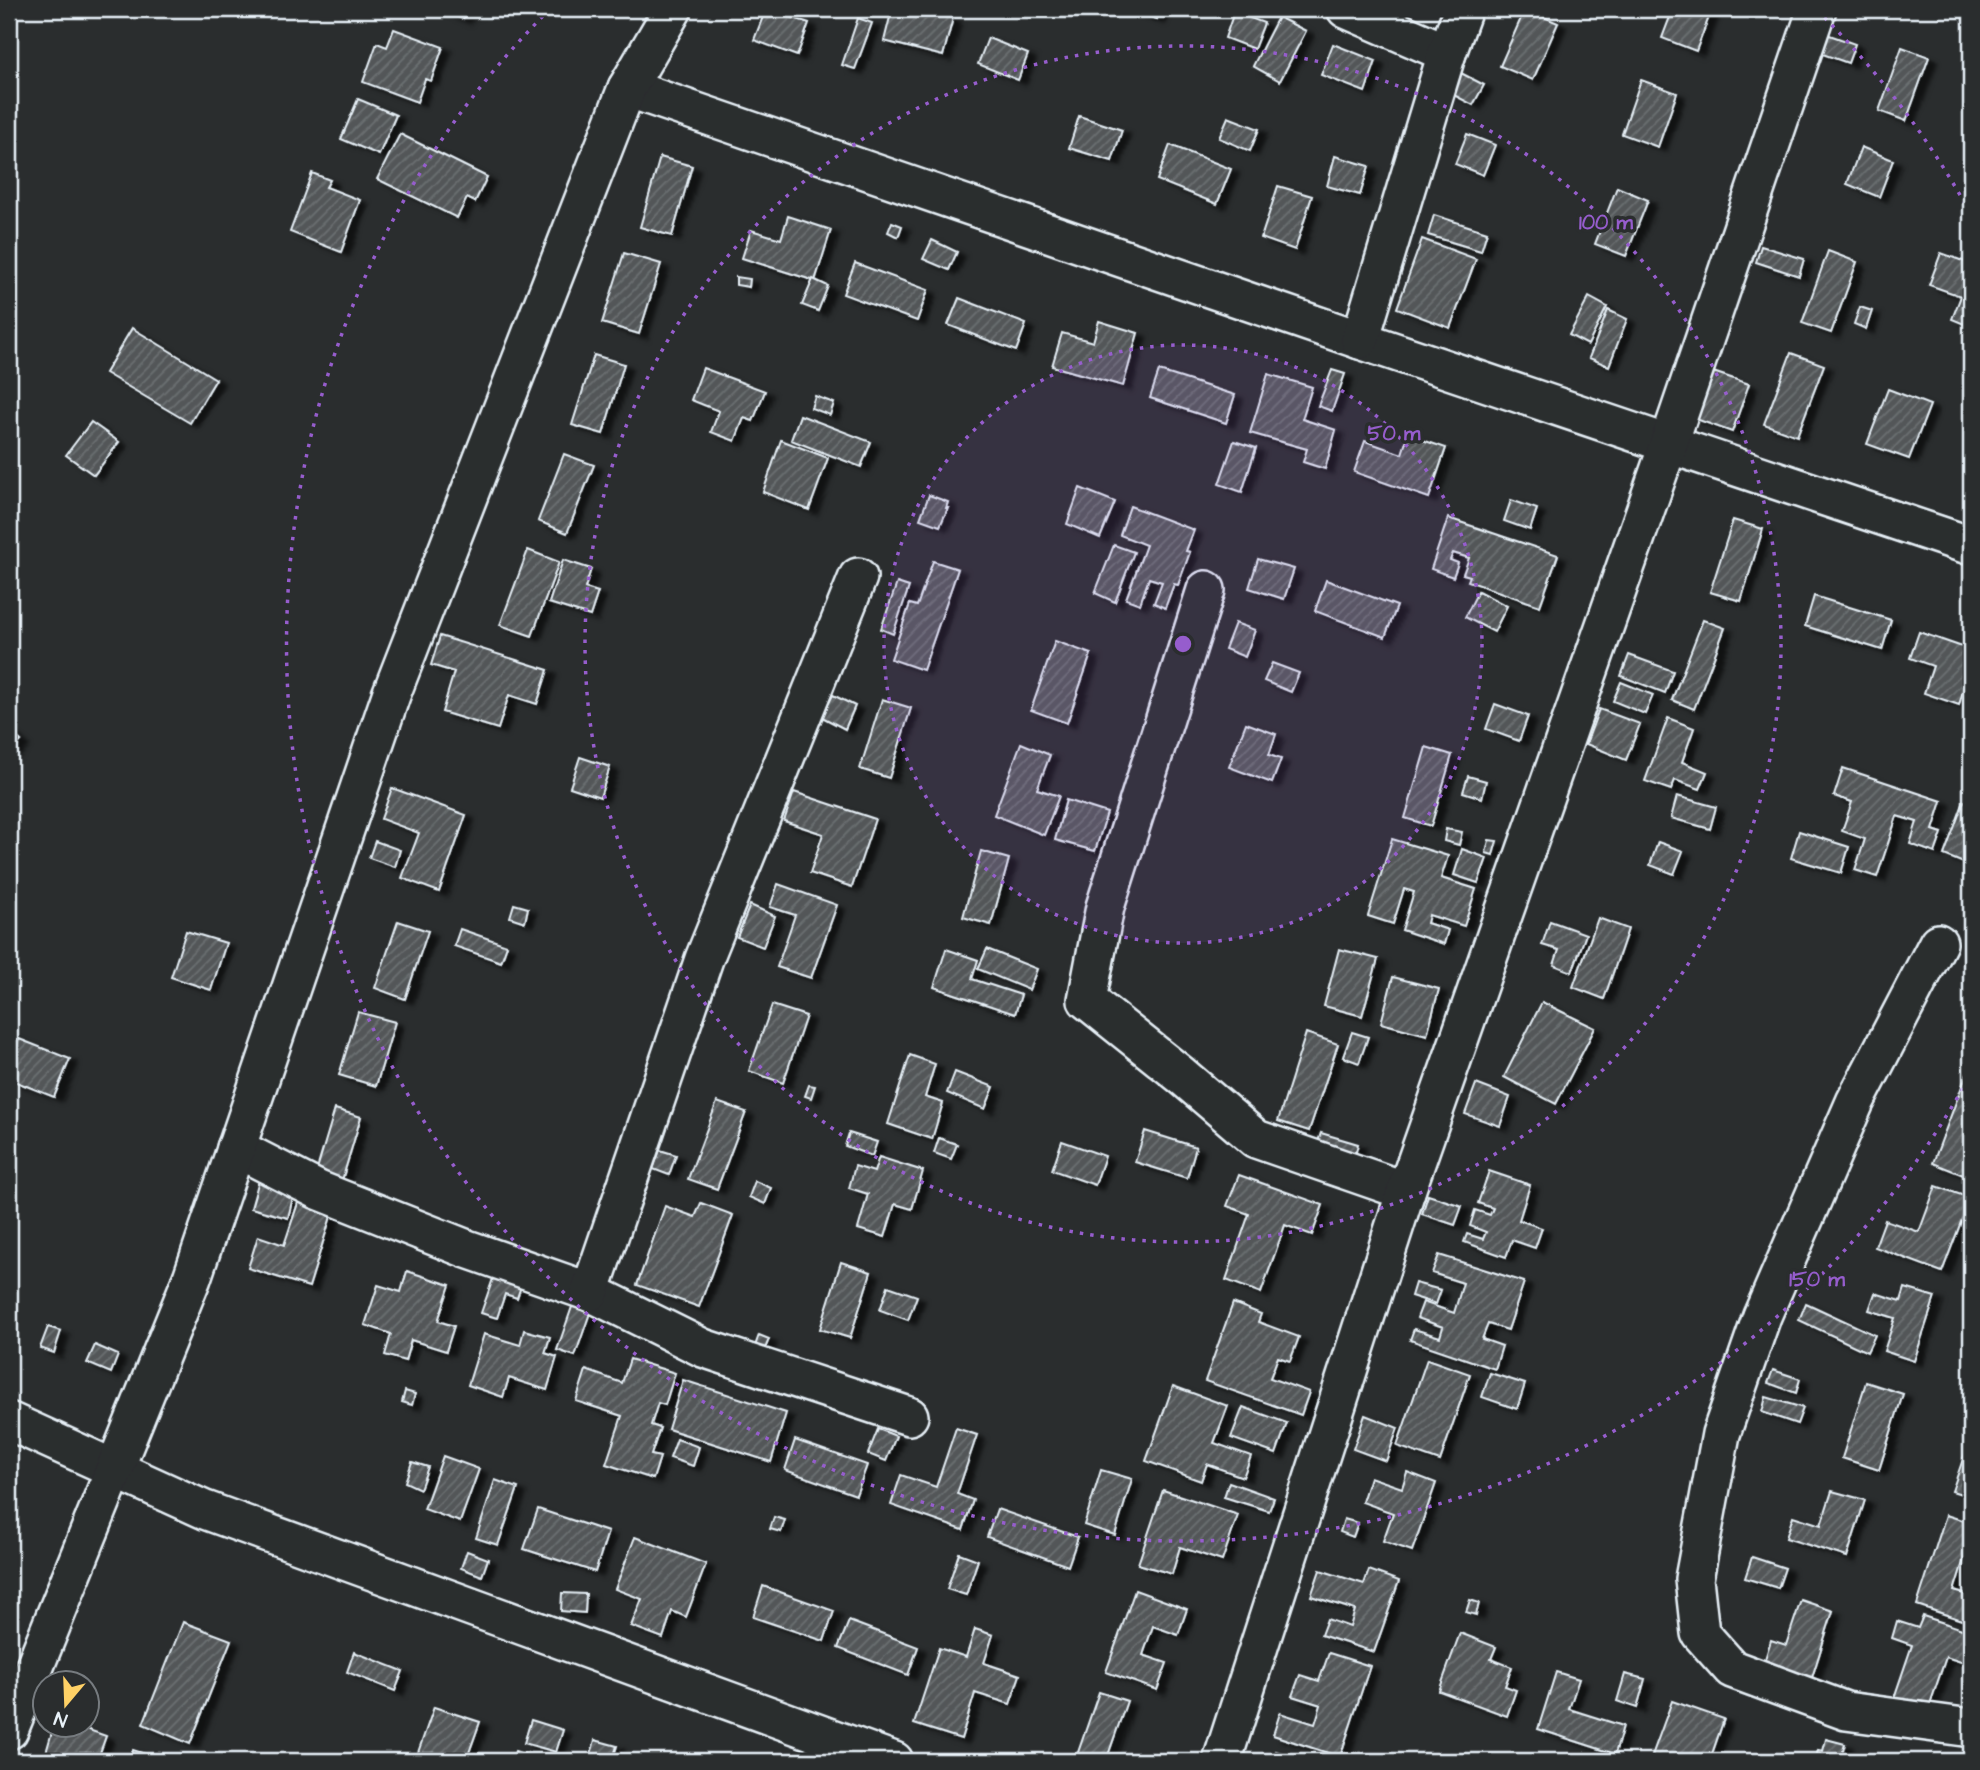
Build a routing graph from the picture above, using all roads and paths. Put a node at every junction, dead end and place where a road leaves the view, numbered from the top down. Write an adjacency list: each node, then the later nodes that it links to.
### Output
1 (673, 9): 6 (street)
2 (1346, 9): 5 (street)
3 (1463, 9): 5 (street)
4 (1817, 9): 8 (street)
5 (1447, 53): 7 (street)
6 (627, 88): 7 (street); 13 (street)
7 (1360, 340): 8 (street)
8 (1669, 443): 9 (street); 14 (street)
9 (1971, 546)
10 (858, 577): 15 (street)
11 (1206, 590): 14 (street)
12 (1937, 943): 19 (street)
13 (236, 1148): 15 (street); 18 (street)
14 (1406, 1191): 22 (street)
15 (590, 1292): 16 (street)
16 (909, 1416)
17 (9, 1421): 18 (street)
18 (116, 1470): 20 (street); 21 (street)
19 (1971, 1728)
20 (9, 1730)
21 (894, 1761)
22 (1222, 1761)

